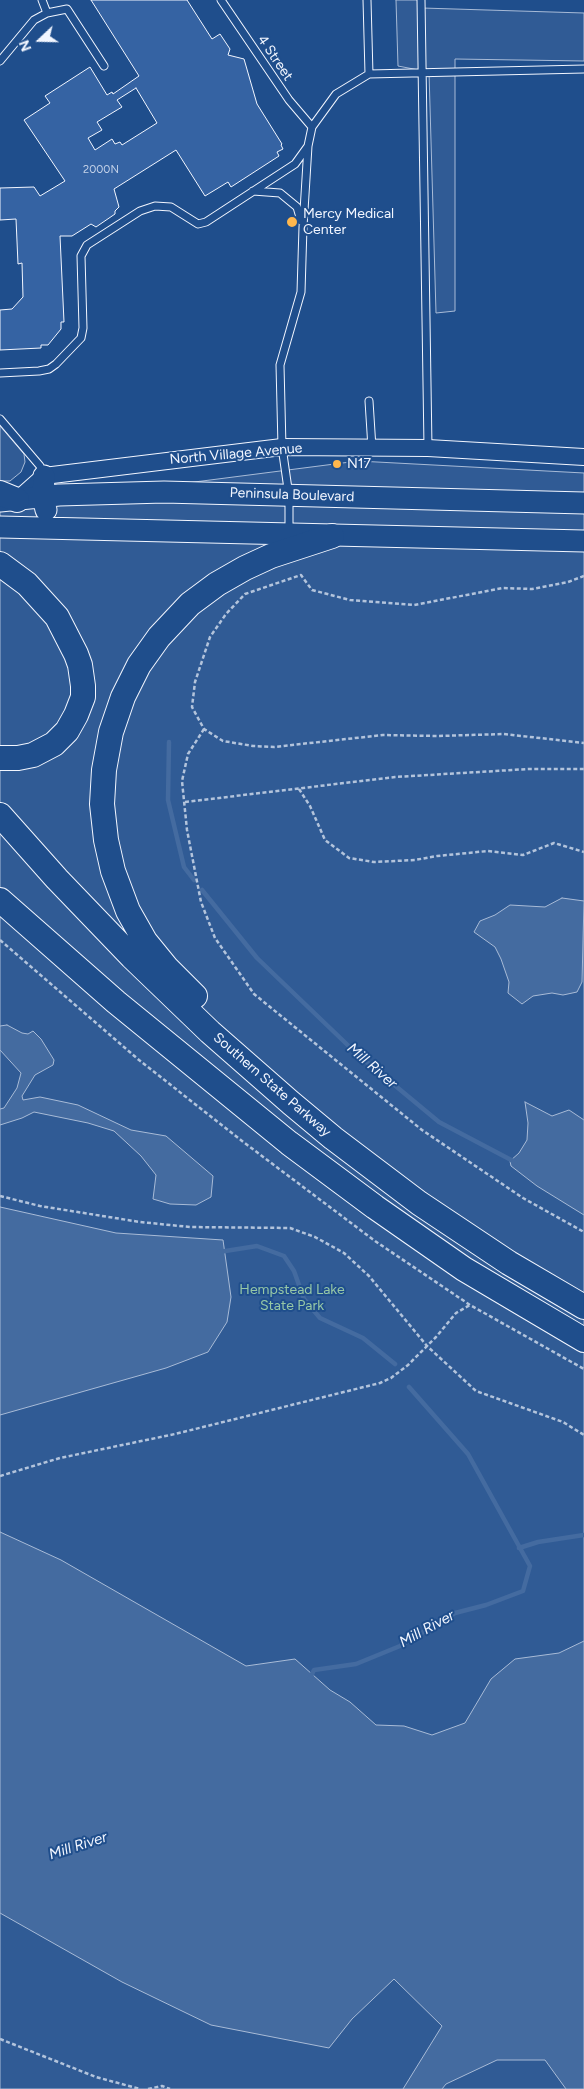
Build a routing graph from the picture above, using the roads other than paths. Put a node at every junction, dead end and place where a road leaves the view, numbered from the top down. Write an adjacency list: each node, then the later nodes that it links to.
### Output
1 (42, 0): 5 (lane)
2 (221, 0): 11 (lane, 4 Street)
3 (367, 0): 10 (lane)
4 (421, 0): 9 (lane)
5 (47, 13): 6 (lane); 7 (lane)
6 (0, 61)
7 (104, 66)
8 (584, 69): 9 (lane)
9 (422, 73): 10 (lane); 20 (lane)
10 (369, 74): 11 (lane)
11 (312, 127): 12 (lane)
12 (308, 146): 13 (lane); 14 (lane)
13 (253, 191): 14 (lane); 15 (lane)
14 (303, 227): 18 (lane)
15 (0, 372)
16 (369, 401): 19 (lane)
17 (0, 419): 22 (lane)
18 (282, 447): 19 (street, North Village Avenue); 22 (street, North Village Avenue); 24 (lane)
19 (372, 448): 20 (street, North Village Avenue)
20 (428, 448): 21 (street, North Village Avenue)
21 (584, 457)
22 (43, 486): 24 (main road, Peninsula Boulevard); 25 (main road, Peninsula Boulevard); 30 (main road)
23 (584, 495): 26 (main road)
24 (290, 496): 26 (main road, Peninsula Boulevard); 34 (lane)
25 (6, 498)
26 (516, 501): 27 (main road, Peninsula Boulevard)
27 (584, 503)
28 (584, 526): 32 (main road)
29 (0, 527): 30 (main road)
30 (67, 527): 34 (main road)
31 (332, 536): 32 (main road); 34 (highway)
32 (508, 540): 33 (main road)
33 (584, 541)
34 (290, 542): 41 (highway)
35 (0, 564): 36 (highway)
36 (0, 758)
37 (0, 814): 41 (highway, Southern State Parkway)
38 (0, 900): 40 (highway)
39 (0, 922): 40 (highway)
40 (204, 1076): 43 (highway)
41 (291, 1103): 42 (highway, Southern State Parkway)
42 (584, 1307)
43 (584, 1340)

